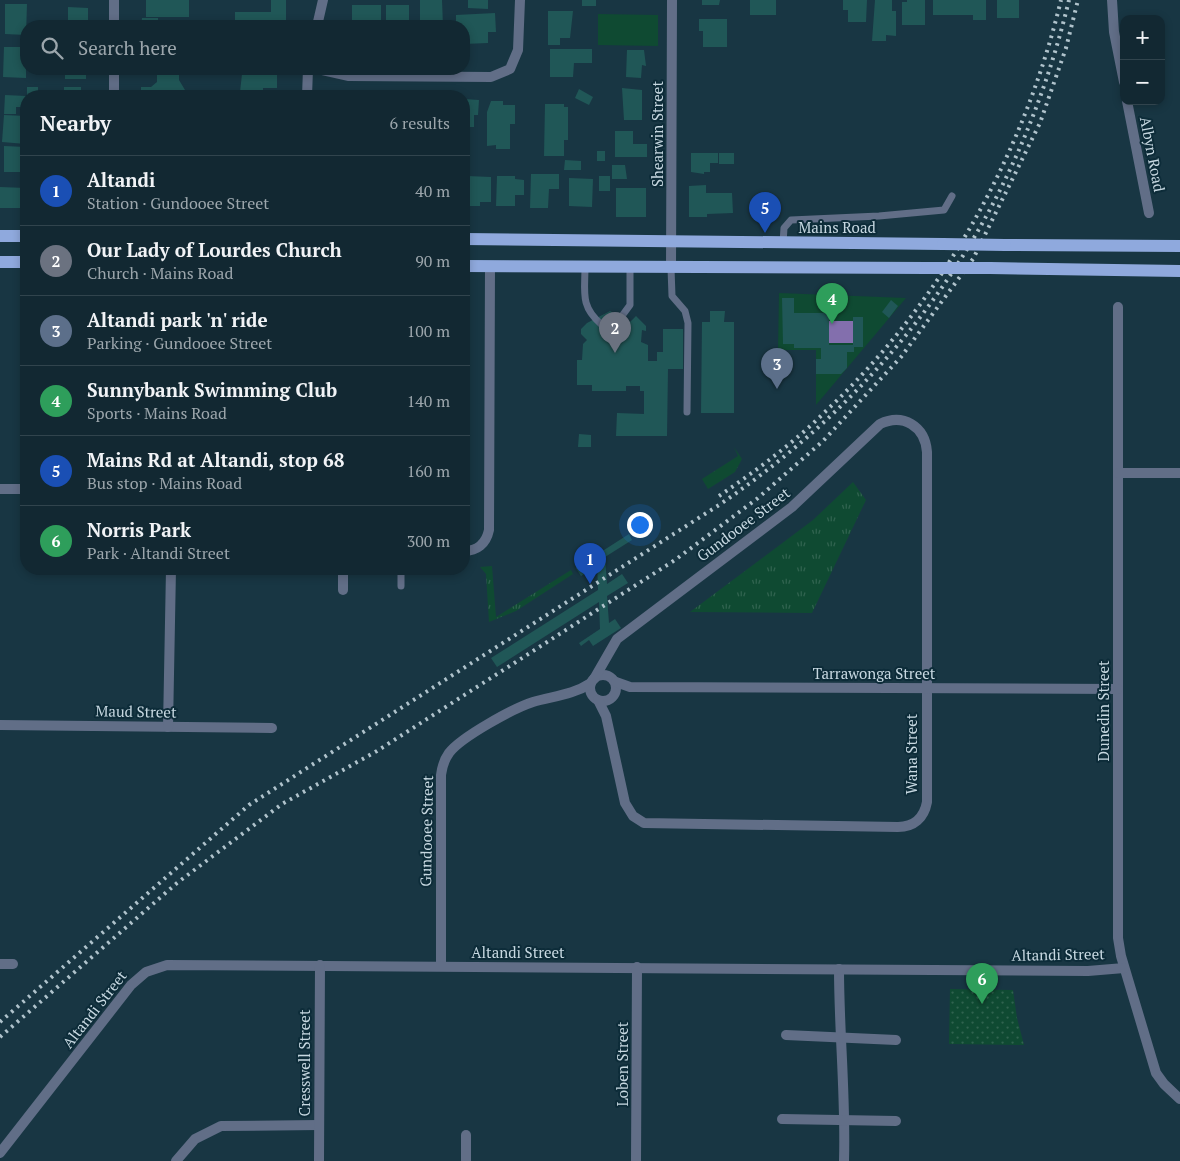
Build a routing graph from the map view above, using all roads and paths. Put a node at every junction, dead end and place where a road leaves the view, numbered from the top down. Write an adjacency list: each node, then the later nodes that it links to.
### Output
1 (114, 0): 6 (street)
2 (323, 0): 7 (street)
3 (520, 0): 11 (street)
4 (672, 0): 20 (street, Shearwin Street)
5 (1112, 0): 8 (street)
6 (114, 20)
7 (318, 20)
8 (1120, 62)
9 (114, 75): 12 (street)
10 (308, 75): 13 (street)
11 (345, 75)
12 (114, 90)
13 (306, 90)
14 (1128, 105): 16 (street, Albyn Road)
15 (952, 196): 21 (lane)
16 (1149, 213)
17 (0, 236): 18 (main road)
18 (20, 236)
19 (470, 239): 20 (main road, Mains Road)
20 (671, 241): 21 (main road, Mains Road); 29 (street, Shearwin Street)
21 (783, 243): 22 (main road, Mains Road, bridge)
22 (1180, 246)
23 (0, 262): 24 (main road)
24 (20, 262)
25 (470, 266): 26 (main road)
26 (490, 266): 27 (main road); 38 (street)
27 (586, 267): 28 (main road); 28 (lane)
28 (630, 267): 29 (main road)
29 (671, 268): 30 (main road, bridge); 32 (lane)
30 (1180, 271)
31 (1118, 308): 35 (street, Dunedin Street)
32 (687, 412)
33 (907, 421): 44 (street, Gundooee Street); 46 (street, Wana Street)
34 (1180, 473): 35 (street)
35 (1118, 474): 47 (street, Dunedin Street)
36 (0, 489): 37 (street)
37 (20, 489)
38 (470, 551)
39 (171, 575): 51 (street)
40 (343, 575): 43 (street)
41 (401, 575): 42 (lane)
42 (401, 586)
43 (343, 590)
44 (604, 663): 45 (street, Gundooee Street); 48 (street)
45 (592, 681): 48 (street, Tarrawonga Street); 48 (street); 49 (street, Gundooee Street)
46 (926, 688): 47 (street, Tarrawonga Street); 48 (street, Tarrawonga Street); 48 (street, Wana Street)
47 (1118, 689): 58 (street, Dunedin Street)
48 (607, 691): 49 (street)
49 (578, 692): 56 (street, Gundooee Street)
50 (0, 725): 51 (street, Maud Street)
51 (168, 727): 52 (street, Maud Street)
52 (272, 728)
53 (0, 964): 54 (street)
54 (13, 964)
55 (320, 965): 56 (street, Altandi Street); 67 (street, Cresswell Street); 69 (street, Altandi Street)
56 (441, 966): 57 (street, Altandi Street)
57 (637, 968): 59 (street, Altandi Street); 73 (street, Loben Street)
58 (1124, 968): 59 (street, Altandi Street); 63 (street, Dunedin Street)
59 (839, 969): 61 (street)
60 (786, 1035): 61 (street)
61 (839, 1037): 62 (street); 65 (street)
62 (896, 1040)
63 (1180, 1099)
64 (782, 1119): 65 (street)
65 (845, 1120): 66 (street); 74 (street)
66 (896, 1121)
67 (319, 1125): 70 (street); 71 (street, Cresswell Street)
68 (466, 1135): 72 (street)
69 (0, 1153)
70 (176, 1161)
71 (319, 1161)
72 (466, 1161)
73 (636, 1161)
74 (844, 1161)

